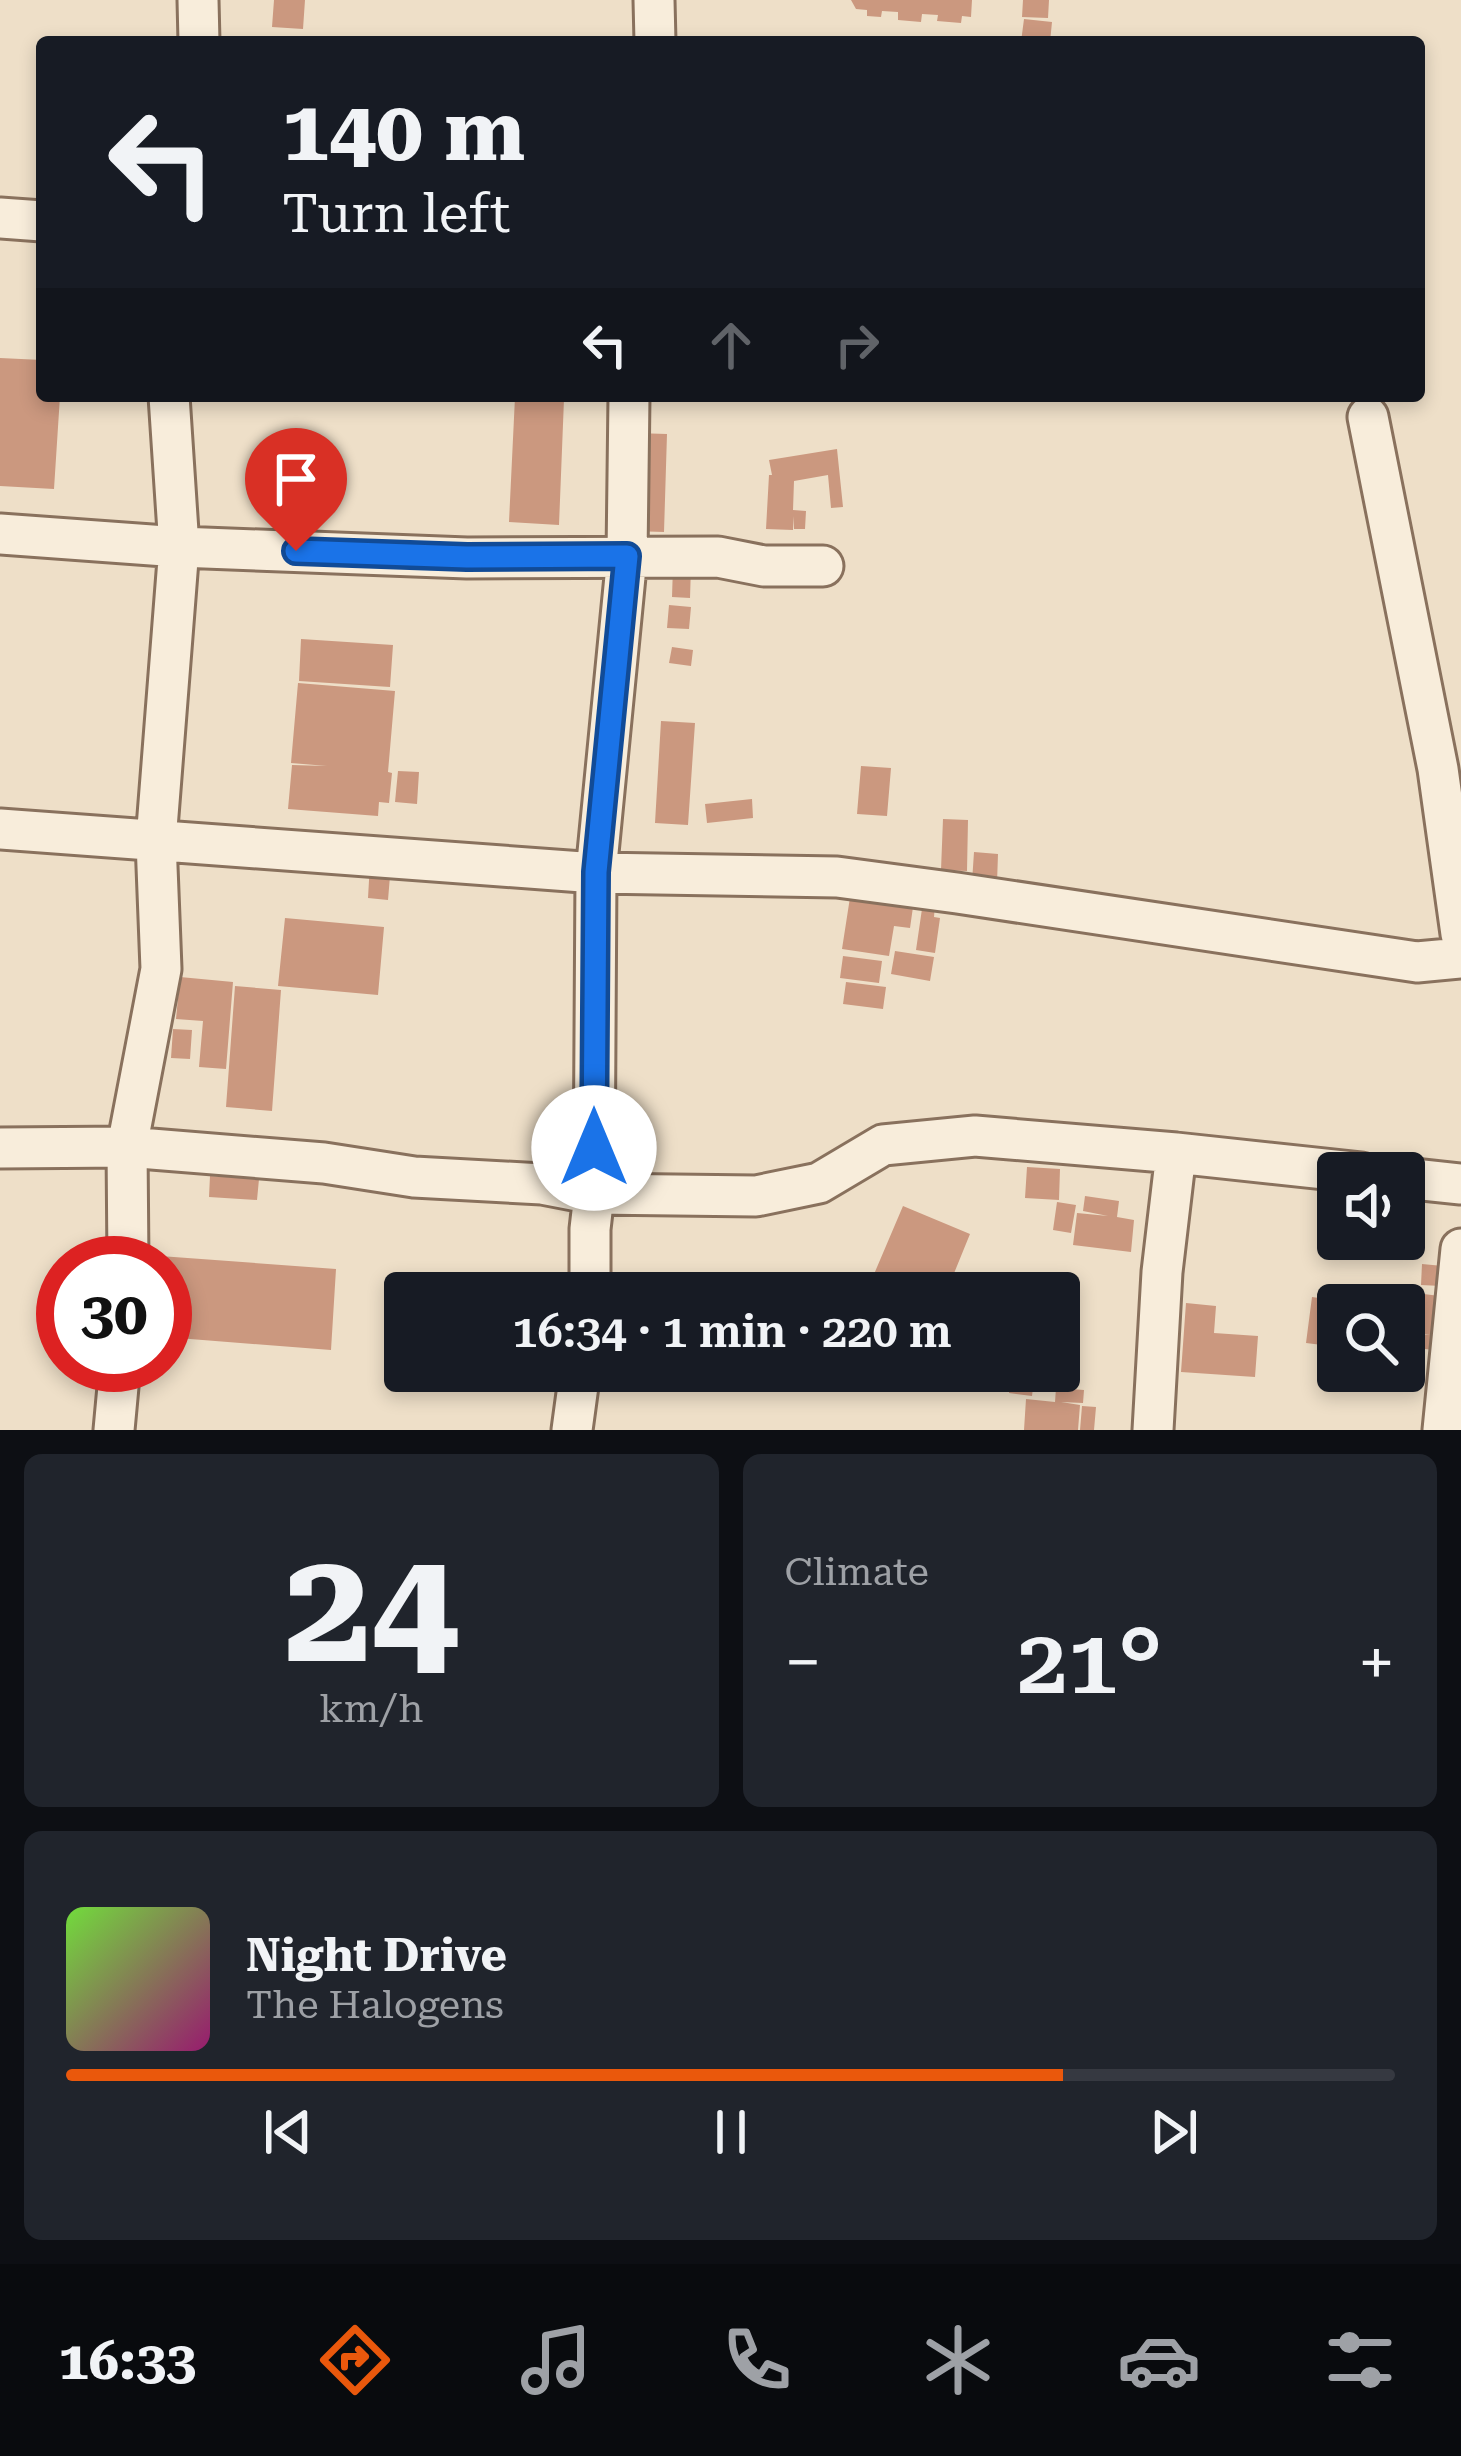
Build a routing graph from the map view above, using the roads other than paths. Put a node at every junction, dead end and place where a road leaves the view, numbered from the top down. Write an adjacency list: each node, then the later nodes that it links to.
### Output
1 (198, 0): 3 (street)
2 (654, 0): 4 (street)
3 (199, 36)
4 (655, 36)
5 (0, 218): 6 (street)
6 (36, 221)
7 (170, 402): 11 (street)
8 (629, 402): 12 (street)
9 (1368, 417): 14 (street)
10 (0, 534): 11 (street)
11 (179, 547): 12 (street); 16 (street)
12 (627, 556): 13 (street); 17 (street)
13 (823, 566)
14 (1450, 765): 18 (street)
15 (0, 830): 16 (street)
16 (156, 841): 17 (street); 21 (street)
17 (596, 872): 19 (street); 26 (street)
18 (1461, 934)
19 (1461, 958)
20 (0, 1148): 21 (street)
21 (127, 1148): 26 (street); 27 (street)
22 (1176, 1153): 23 (street); 26 (street); 34 (street)
23 (1317, 1168)
24 (1425, 1180): 25 (street)
25 (1461, 1184)
26 (594, 1194): 29 (street)
27 (128, 1236)
28 (1461, 1249): 35 (street)
29 (590, 1272)
30 (118, 1392): 32 (street)
31 (577, 1392): 33 (street)
32 (115, 1430)
33 (572, 1430)
34 (1154, 1430)
35 (1443, 1430)

